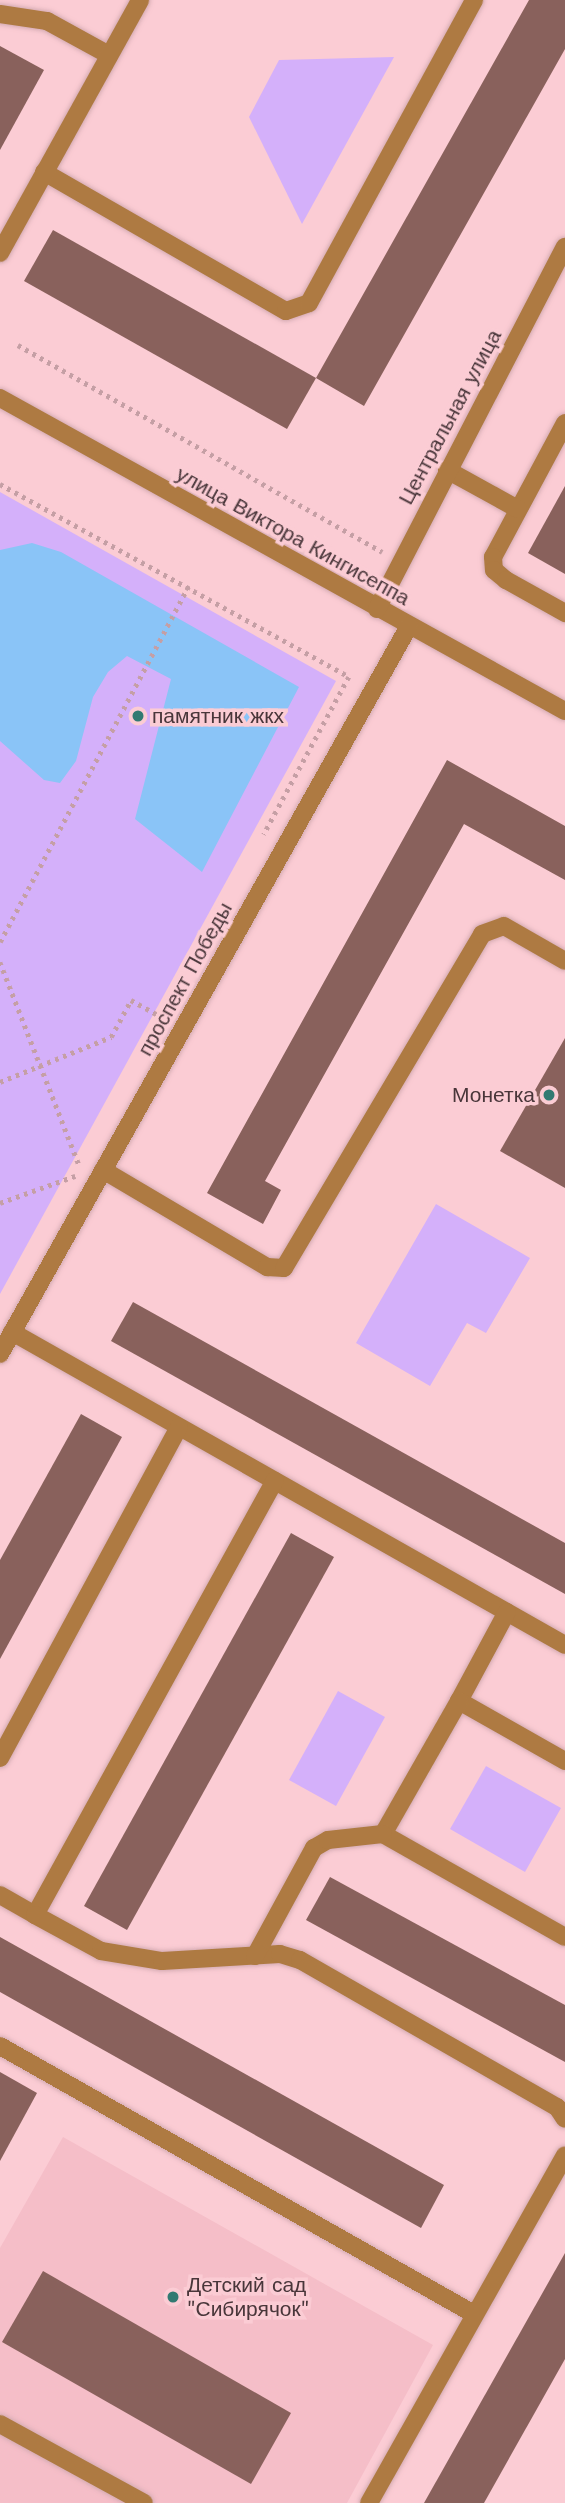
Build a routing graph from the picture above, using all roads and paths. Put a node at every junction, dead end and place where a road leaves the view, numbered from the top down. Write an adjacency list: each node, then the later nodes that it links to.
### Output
1 (140, 0): 4 (street)
2 (474, 0): 5 (street)
3 (0, 14): 4 (street)
4 (109, 55): 5 (street)
5 (44, 172): 7 (street)
6 (565, 247): 11 (street, Центральная улица)
7 (0, 253)
8 (18, 345): 14 (path)
9 (0, 398): 16 (street, улица Виктора Кингисеппа)
10 (565, 423): 13 (street)
11 (447, 470): 13 (street); 14 (street, Центральная улица)
12 (0, 484): 15 (path)
13 (518, 509): 17 (street)
14 (401, 562): 16 (street, Центральная улица)
15 (188, 587): 19 (path); 21 (path)
16 (377, 609): 18 (street, улица Виктора Кингисеппа)
17 (565, 613)
18 (408, 626): 20 (street, улица Виктора Кингисеппа); 28 (street, проспект Победы)
19 (349, 677)
20 (565, 711)
21 (0, 942)
22 (565, 961): 28 (street)
23 (0, 962): 25 (path)
24 (163, 1018): 25 (path)
25 (41, 1065): 26 (path); 27 (path)
26 (0, 1082)
27 (80, 1167)
28 (103, 1170): 31 (street, проспект Победы)
29 (75, 1176): 30 (path)
30 (0, 1203)
31 (12, 1332): 32 (street, проспект Победы); 33 (street)
32 (0, 1354)
33 (179, 1427): 34 (street); 38 (street)
34 (275, 1482): 35 (street); 42 (street)
35 (507, 1612): 36 (street); 37 (street)
36 (565, 1645)
37 (459, 1701): 39 (street); 40 (street)
38 (0, 1758)
39 (565, 1761)
40 (383, 1834): 43 (street); 44 (street)
41 (0, 1895): 42 (street)
42 (35, 1915): 44 (street)
43 (565, 1937)
44 (255, 1955): 46 (street)
45 (0, 2046): 48 (street)
46 (565, 2119)
47 (565, 2155): 48 (street)
48 (474, 2314): 51 (street)
49 (0, 2424): 50 (street)
50 (144, 2503)
51 (369, 2503)

